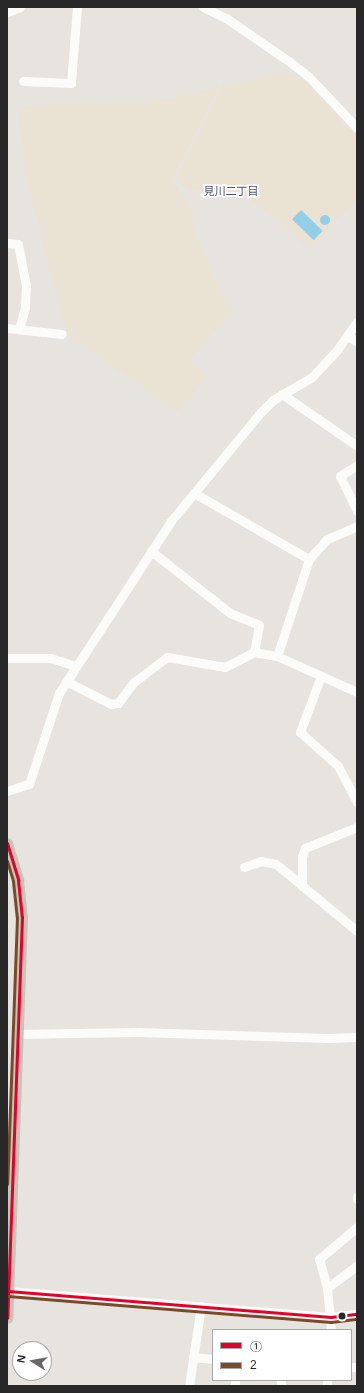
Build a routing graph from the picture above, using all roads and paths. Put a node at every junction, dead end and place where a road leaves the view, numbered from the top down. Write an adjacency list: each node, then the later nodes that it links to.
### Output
1 (20, 7): 4 (street)
2 (76, 7): 5 (street)
3 (203, 7): 6 (street)
4 (7, 12)
5 (24, 81)
6 (357, 128)
7 (7, 243): 10 (street)
8 (357, 321): 12 (street)
9 (7, 328): 10 (street)
10 (19, 329): 11 (street)
11 (62, 334)
12 (347, 335): 13 (street); 14 (street)
13 (357, 342)
14 (282, 394): 15 (street); 17 (street)
15 (357, 446)
16 (357, 465): 18 (street)
17 (194, 493): 20 (street); 21 (street)
18 (357, 511)
19 (357, 526): 21 (street)
20 (151, 551): 22 (street); 25 (street)
21 (309, 559): 23 (street)
22 (254, 652): 23 (street); 27 (street)
23 (277, 656): 26 (street)
24 (7, 658): 25 (street)
25 (76, 666): 27 (street)
26 (321, 676): 28 (street); 30 (street)
27 (66, 681): 29 (street)
28 (357, 692)
29 (7, 791)
30 (357, 802)
31 (357, 828): 34 (street)
32 (7, 843): 36 (main road)
33 (244, 867): 34 (street)
34 (302, 886): 35 (street)
35 (357, 931)
36 (18, 1034): 37 (street); 38 (main road)
37 (357, 1037)
38 (9, 1213): 42 (main road)
39 (357, 1227): 41 (street)
40 (357, 1265): 41 (street)
41 (327, 1288): 45 (street)
42 (8, 1291): 43 (street); 46 (main road)
43 (202, 1306): 45 (street); 48 (street)
44 (357, 1314): 45 (street)
45 (331, 1317): 47 (street)
46 (7, 1318)
47 (331, 1329)
48 (193, 1357): 49 (street); 50 (street)
49 (212, 1359)
50 (189, 1386)

